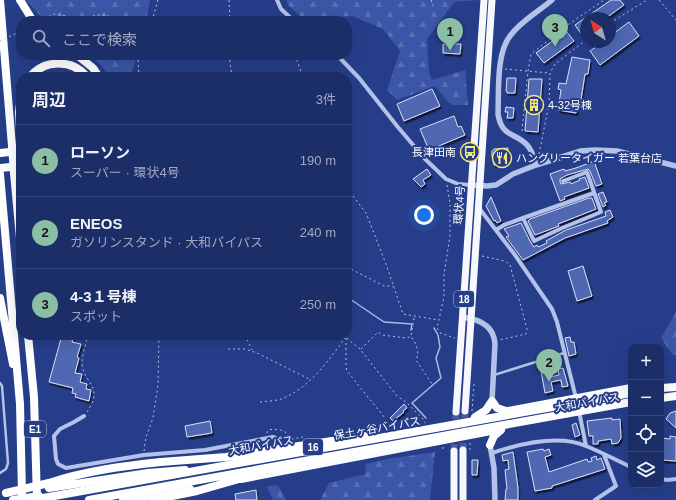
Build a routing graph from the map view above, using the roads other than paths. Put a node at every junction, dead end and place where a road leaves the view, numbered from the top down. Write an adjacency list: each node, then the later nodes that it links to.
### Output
1 (0, 0): 27 (highway, bridge)
2 (20, 0): 7 (highway)
3 (277, 0): 8 (street)
4 (484, 0): 24 (main road, 環状4号 / 18)
5 (492, 0): 25 (main road, 環状4号 / 18)
6 (552, 0): 18 (street)
7 (30, 16)
8 (289, 16)
9 (83, 60): 13 (highway)
10 (342, 60): 24 (street)
11 (36, 72): 12 (highway)
12 (80, 72)
13 (96, 72)
14 (16, 151): 15 (highway)
15 (0, 153)
16 (16, 156): 17 (highway)
17 (0, 158)
18 (536, 165): 20 (street); 25 (street)
19 (16, 166): 21 (highway)
20 (676, 166)
21 (0, 168)
22 (0, 174): 51 (highway, E1)
23 (563, 181): 26 (street)
24 (471, 185): 25 (street); 32 (main road, 環状4号 / 18)
25 (480, 186): 28 (main road, 環状4号 / 18)
26 (594, 192): 29 (street); 29 (street)
27 (16, 195)
28 (478, 208): 30 (street); 33 (main road, 環状4号 / 18)
29 (522, 218): 30 (street)
30 (496, 230): 35 (street)
31 (0, 298): 51 (highway)
32 (462, 317): 33 (street); 53 (main road, 環状4号 / 18)
33 (471, 318): 36 (street); 54 (main road, 環状4号 / 18)
34 (28, 340): 77 (highway, E1)
35 (564, 353): 36 (lane); 45 (street)
36 (493, 376): 47 (street)
37 (0, 383): 68 (lane)
38 (676, 384): 39 (highway)
39 (664, 385)
40 (676, 387): 41 (highway)
41 (664, 388)
42 (628, 389): 45 (highway, 大和バイパス / 16)
43 (628, 393): 55 (highway, 保土ヶ谷バイパス / 16, bridge)
44 (676, 396): 46 (highway)
45 (576, 398): 55 (highway, 大和バイパス / 16); 56 (street)
46 (664, 398)
47 (492, 400): 54 (highway); 55 (highway)
48 (676, 400): 49 (highway)
49 (664, 402)
50 (628, 403): 66 (highway, 保土ヶ谷バイパス / 16, bridge)
51 (20, 404): 75 (highway, E1)
52 (628, 407): 56 (highway, 大和バイパス / 16)
53 (456, 412)
54 (471, 413): 55 (highway, 大和バイパス / 16); 63 (highway, 大和バイパス / 16)
55 (504, 414): 71 (highway, bridge); 76 (highway, 保土ヶ谷バイパス / 16, bridge)
56 (579, 415): 58 (highway, 大和バイパス / 16); 60 (street)
57 (84, 416): 63 (street)
58 (501, 429): 59 (highway, 大和バイパス / 16); 61 (highway)
59 (475, 434): 61 (highway); 72 (highway, 大和バイパス / 16)
60 (586, 446): 61 (street); 65 (street)
61 (491, 449): 84 (street)
62 (454, 451): 82 (main road)
63 (284, 452): 71 (highway, 大和バイパス / 16)
64 (467, 453): 83 (main road)
65 (604, 455): 67 (street); 85 (street)
66 (291, 464): 78 (highway, 保土ヶ谷バイパス / 16, bridge); 80 (highway, bridge)
67 (628, 466)
68 (0, 473)
69 (664, 479): 70 (street)
70 (676, 479)
71 (49, 488): 73 (highway, bridge); 74 (highway, bridge)
72 (180, 490): 79 (highway, 大和バイパス / 16); 81 (street)
73 (3, 493)
74 (13, 500)
75 (22, 500)
76 (32, 500)
77 (37, 500)
78 (89, 500)
79 (123, 500)
80 (153, 500)
81 (180, 500)
82 (454, 500)
83 (463, 500)
84 (495, 500)
85 (595, 500)

